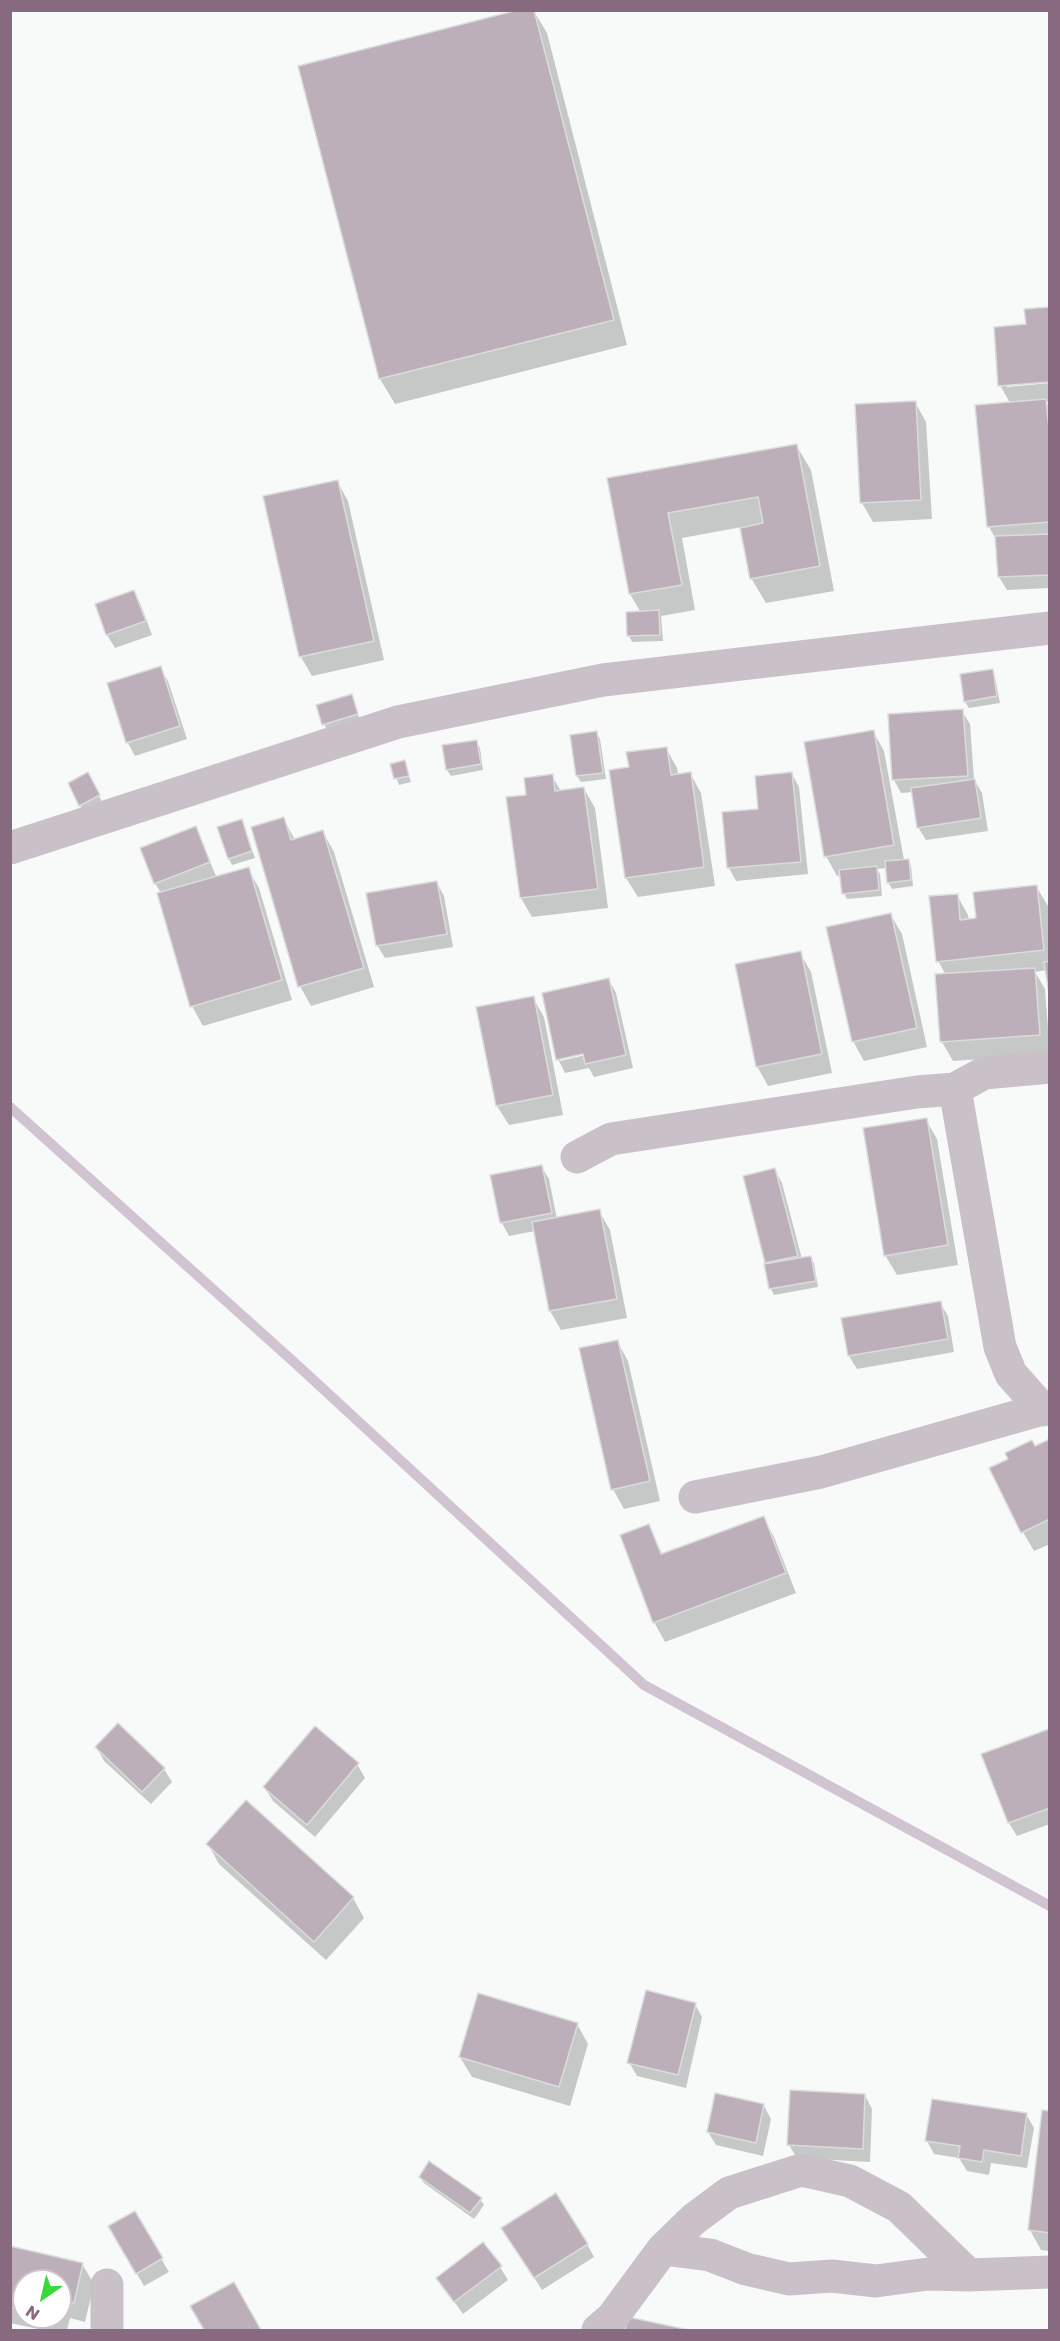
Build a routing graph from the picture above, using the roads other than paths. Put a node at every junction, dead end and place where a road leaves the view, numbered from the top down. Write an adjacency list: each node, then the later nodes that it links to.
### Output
1 (1050, 628): 2 (street)
2 (10, 848)
3 (1050, 1067): 4 (street)
4 (955, 1089): 5 (street); 6 (street)
5 (577, 1157)
6 (1046, 1408): 7 (street)
7 (694, 1497)
8 (663, 2249): 10 (street); 10 (street); 13 (street)
9 (1050, 2272): 10 (street)
10 (969, 2275)
11 (107, 2285): 12 (street)
12 (107, 2331)
13 (598, 2331)

